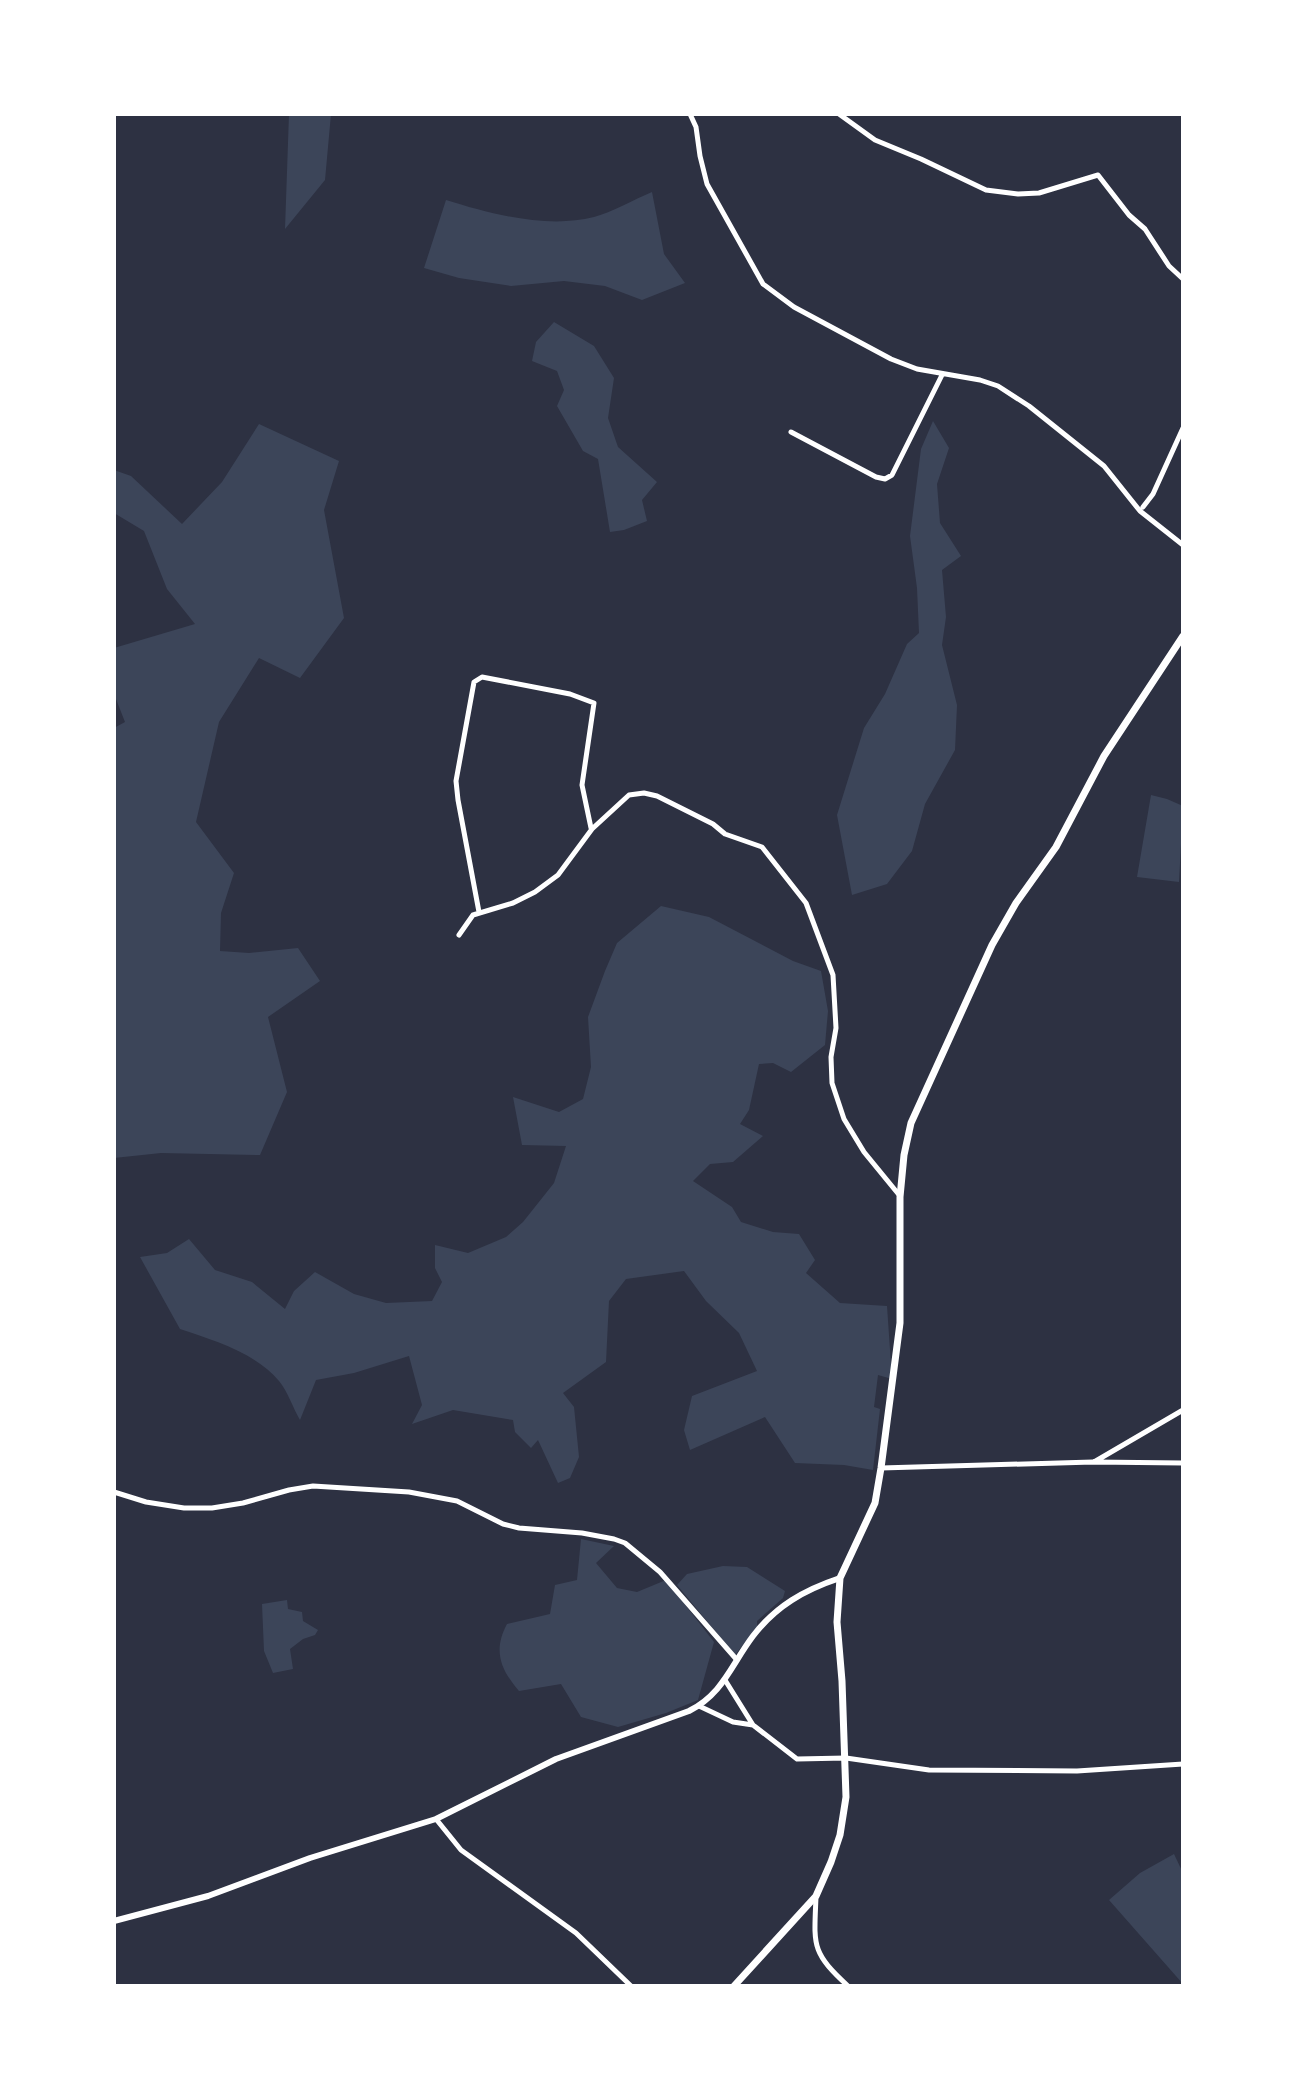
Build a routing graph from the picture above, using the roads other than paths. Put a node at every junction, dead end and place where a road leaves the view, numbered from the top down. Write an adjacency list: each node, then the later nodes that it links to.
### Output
1 (690, 114): 4 (street)
2 (839, 114): 3 (street)
3 (1183, 279)
4 (942, 375): 6 (street); 8 (street)
5 (1183, 428): 7 (street)
6 (791, 432)
7 (1143, 507)
8 (1183, 545)
9 (1183, 636): 13 (main road)
10 (592, 829): 11 (street); 11 (street); 13 (street)
11 (479, 912): 12 (street)
12 (459, 935)
13 (900, 1197): 17 (main road)
14 (1183, 1410): 15 (street)
15 (1093, 1462): 16 (street); 17 (street)
16 (1183, 1463)
17 (881, 1468): 19 (main road)
18 (114, 1492): 20 (street)
19 (840, 1578): 20 (street); 24 (main road)
20 (738, 1662): 21 (street)
21 (725, 1680): 22 (street); 23 (street)
22 (699, 1706): 23 (street); 26 (street)
23 (753, 1725): 24 (street)
24 (846, 1758): 25 (street); 27 (main road)
25 (1183, 1764)
26 (436, 1819): 28 (street); 29 (street)
27 (816, 1896): 30 (main road); 31 (street)
28 (114, 1921)
29 (631, 1986)
30 (734, 1986)
31 (848, 1986)

